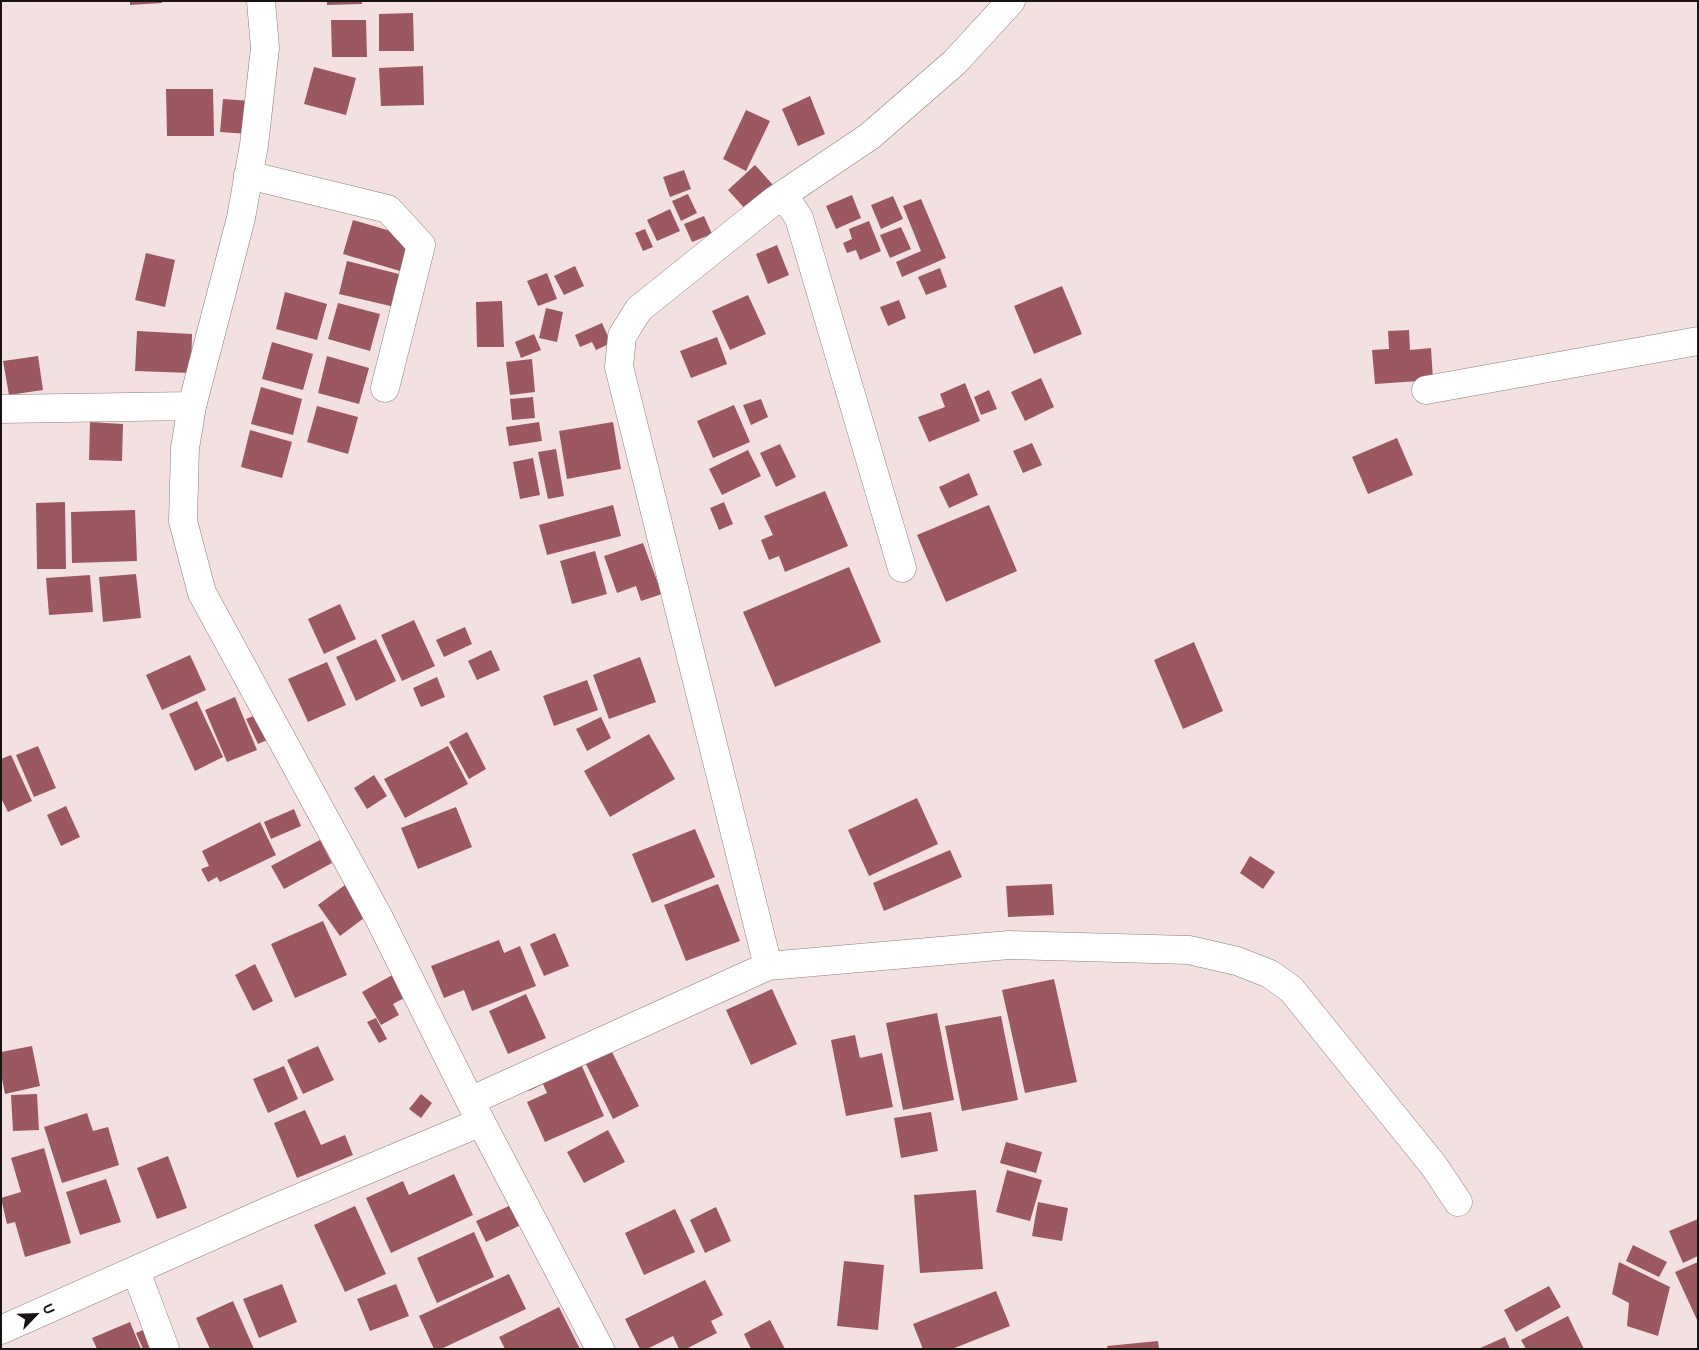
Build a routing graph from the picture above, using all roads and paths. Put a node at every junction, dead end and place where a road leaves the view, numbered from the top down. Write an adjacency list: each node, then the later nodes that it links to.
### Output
1 (261, 1): 3 (street)
2 (1007, 5): 4 (street)
3 (248, 175): 6 (street); 8 (street)
4 (775, 200): 10 (street); 11 (street)
5 (1698, 341): 7 (street)
6 (384, 388)
7 (1426, 390)
8 (192, 406): 9 (street); 12 (street)
9 (1, 409)
10 (902, 568)
11 (768, 966): 12 (street); 13 (street)
12 (476, 1112): 14 (street); 17 (street)
13 (1458, 1202)
14 (136, 1271): 15 (street); 16 (street)
15 (1, 1330)
16 (165, 1349)
17 (600, 1349)

